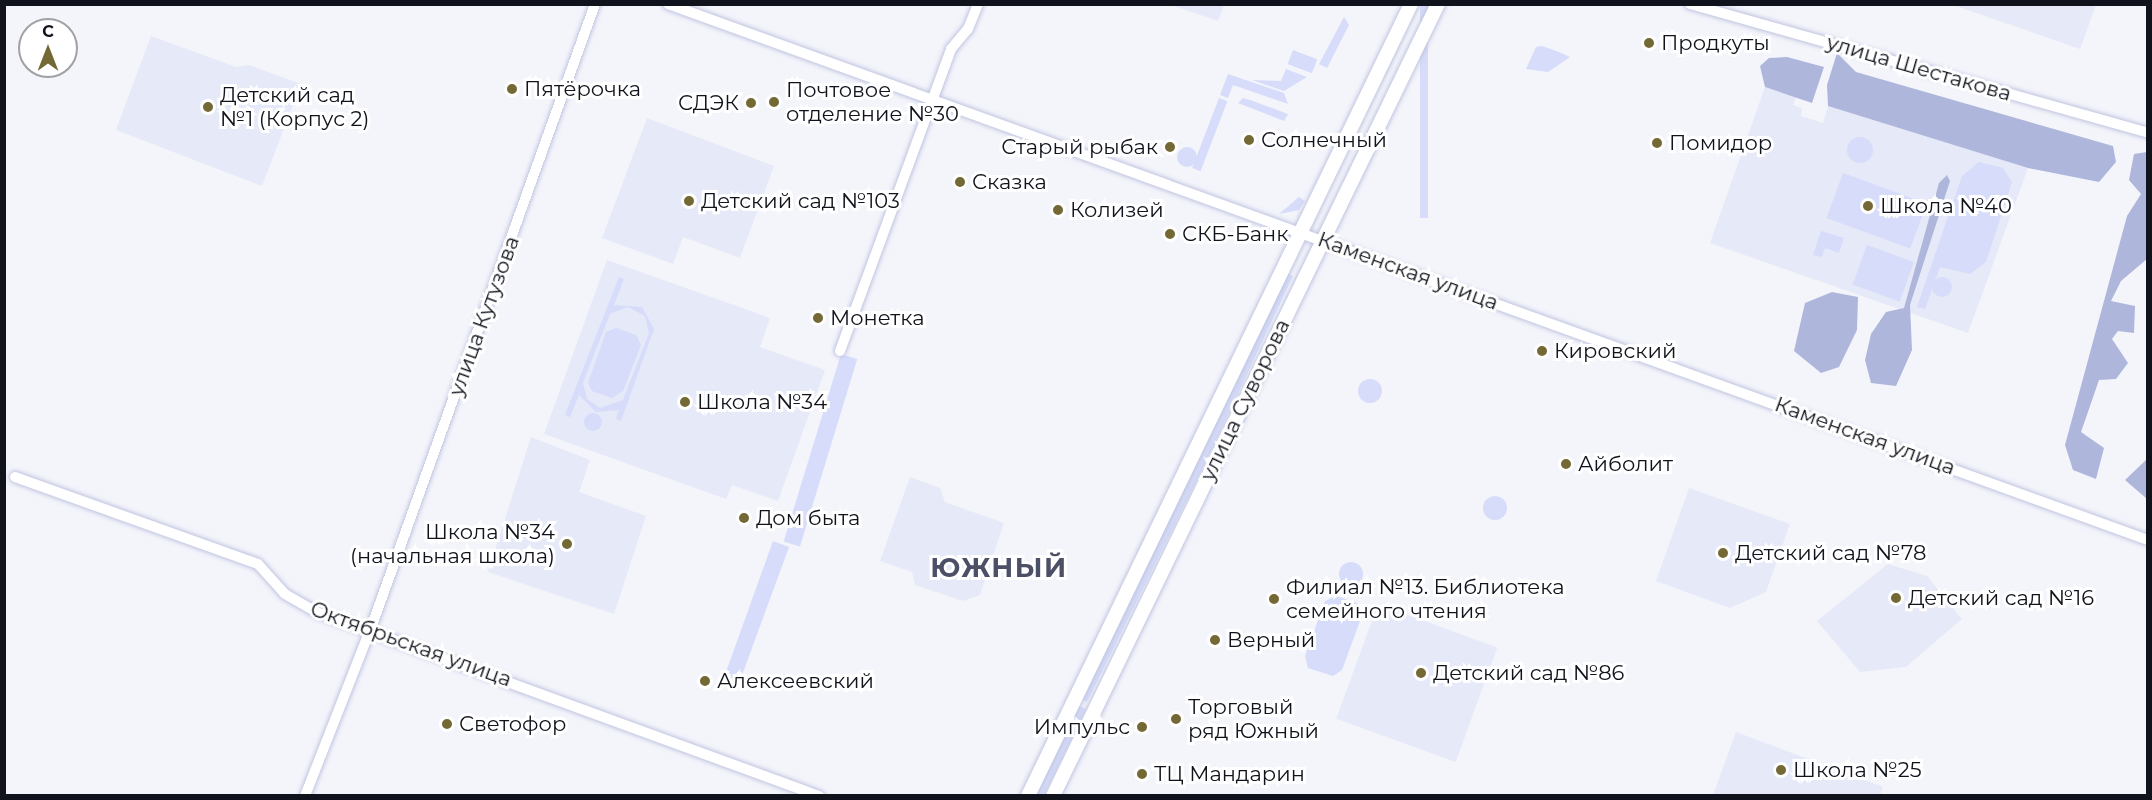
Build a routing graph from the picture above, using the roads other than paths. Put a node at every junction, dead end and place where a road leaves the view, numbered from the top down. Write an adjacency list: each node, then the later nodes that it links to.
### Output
1 (595, 4): 14 (street, улица Кутузова)
2 (668, 4): 7 (street, Каменская улица)
3 (978, 4): 7 (street)
4 (1411, 4): 9 (main road, улица Суворова)
5 (1438, 4): 10 (main road, улица Суворова)
6 (1690, 4): 8 (street, улица Шестакова)
7 (932, 99): 9 (street, Каменская улица); 11 (street)
8 (2148, 133)
9 (1300, 232): 10 (street, Каменская улица); 17 (main road, улица Суворова)
10 (1324, 241): 13 (street, Каменская улица); 18 (main road, улица Суворова)
11 (840, 351)
12 (15, 477): 14 (street, Октябрьская улица)
13 (2148, 540)
14 (372, 628): 15 (street, улица Кутузова); 16 (street, Октябрьская улица)
15 (305, 795)
16 (819, 795)
17 (1028, 795)
18 (1053, 795)

